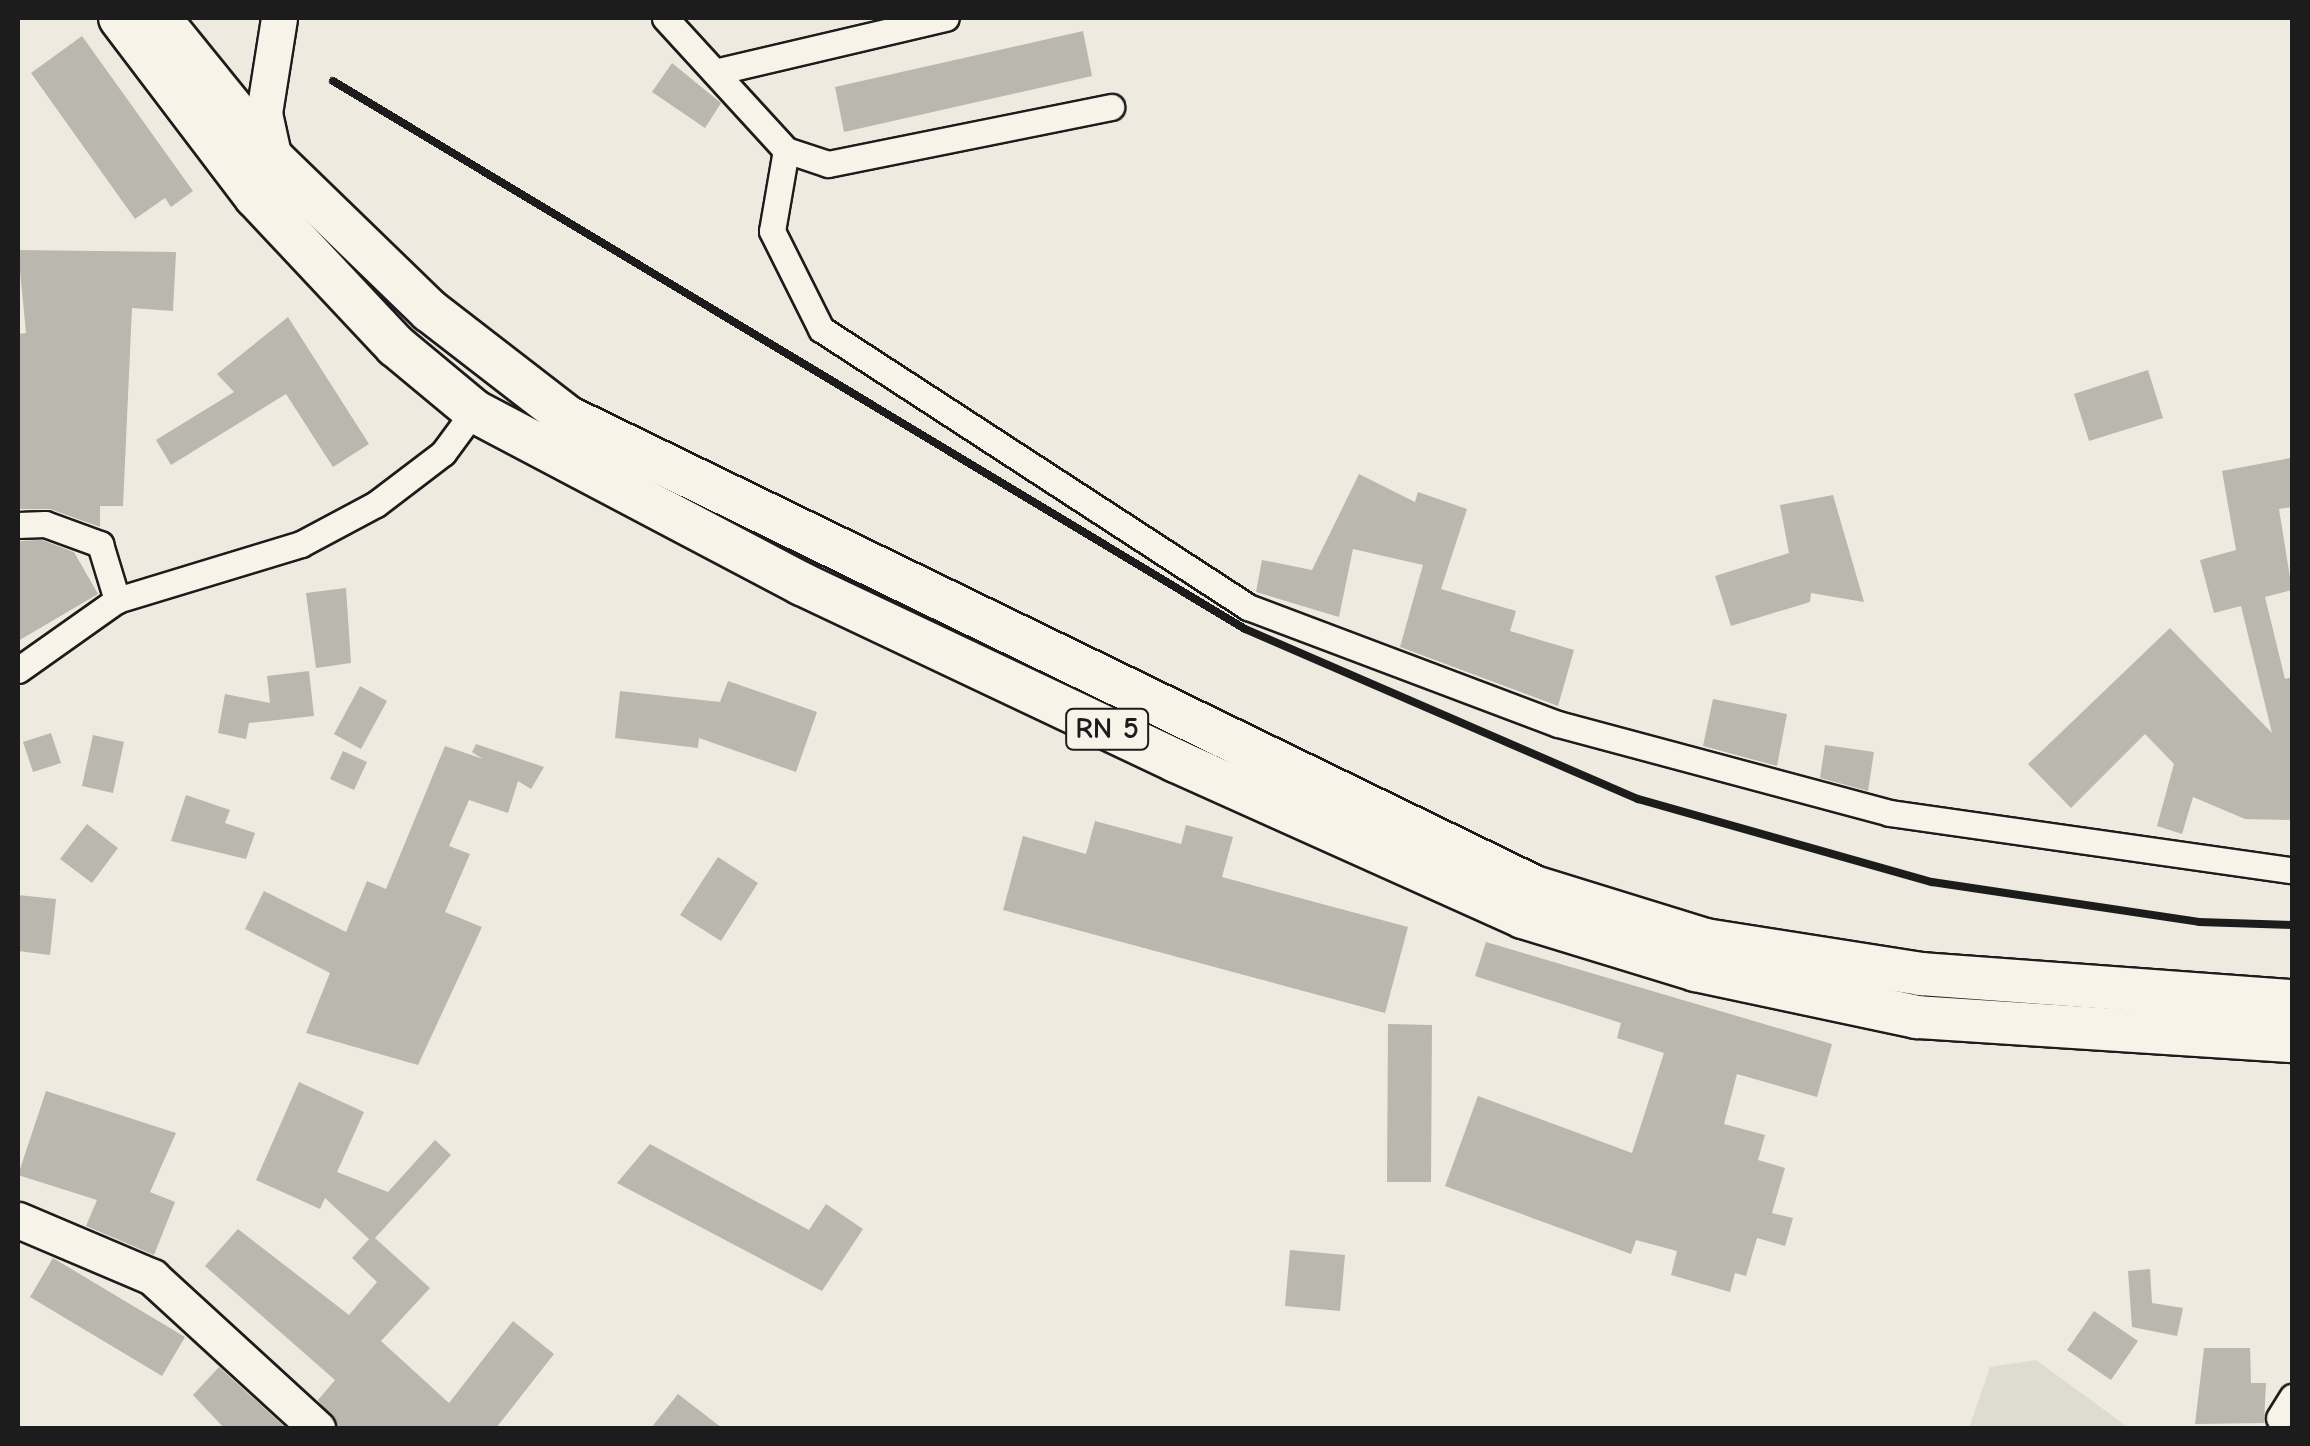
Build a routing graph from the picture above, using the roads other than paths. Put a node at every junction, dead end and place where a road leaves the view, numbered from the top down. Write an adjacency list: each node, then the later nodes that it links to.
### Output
1 (120, 18): 11 (highway, RN 5)
2 (160, 18): 10 (highway, RN 5)
3 (279, 18): 10 (main road)
4 (665, 18): 7 (street)
5 (946, 18): 6 (street)
6 (888, 24): 7 (street)
7 (715, 72): 9 (street)
8 (1112, 107): 9 (street)
9 (786, 150): 15 (street)
10 (274, 160): 16 (highway, RN 5)
11 (474, 411): 13 (street); 17 (highway, RN 5)
12 (18, 525): 13 (street)
13 (118, 600): 14 (street)
14 (18, 670)
15 (2292, 870)
16 (2292, 1001)
17 (2292, 1041)
18 (18, 1220): 19 (main road)
19 (317, 1428)

